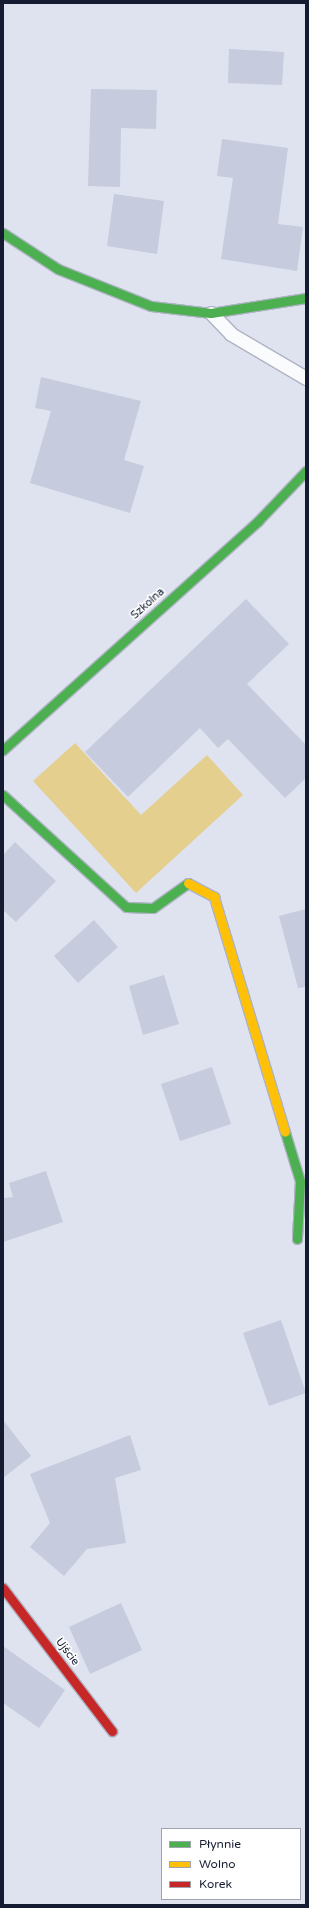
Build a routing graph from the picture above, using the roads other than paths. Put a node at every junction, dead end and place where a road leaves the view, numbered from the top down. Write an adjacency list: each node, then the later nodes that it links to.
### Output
1 (3, 233): 3 (street)
2 (306, 298): 3 (street)
3 (211, 313): 4 (lane)
4 (306, 378)
5 (306, 471): 6 (street, Szkolna)
6 (3, 750)
7 (3, 795): 8 (street)
8 (296, 1239)
9 (3, 1588): 10 (street, Ujście)
10 (112, 1731)

